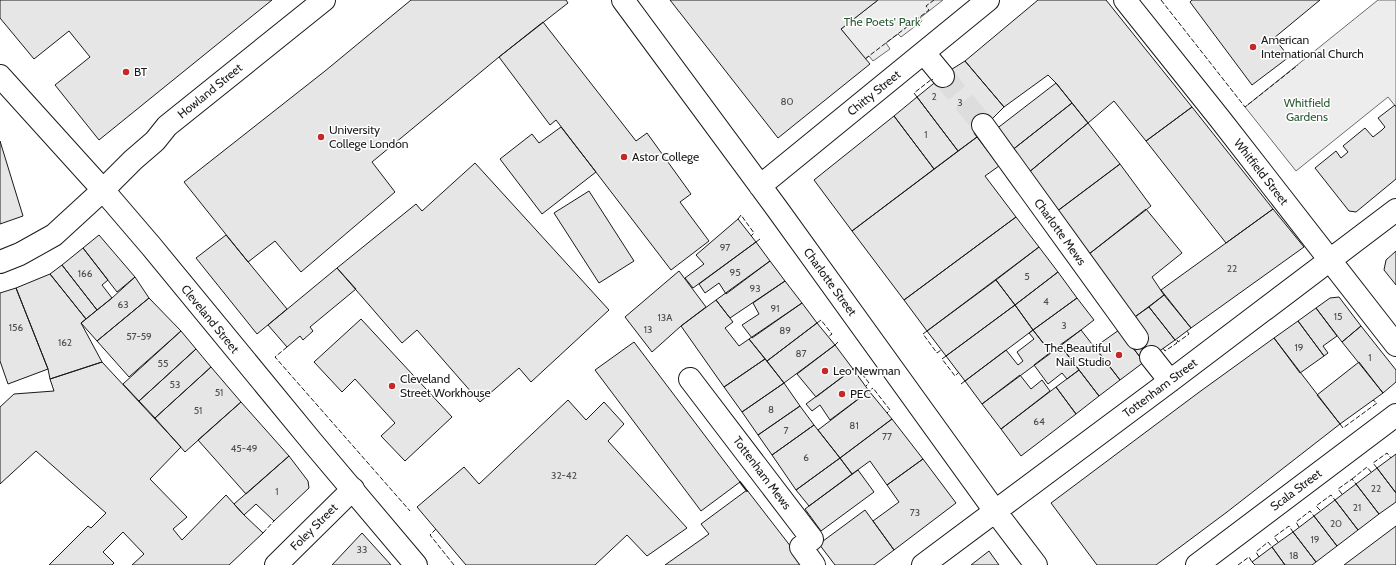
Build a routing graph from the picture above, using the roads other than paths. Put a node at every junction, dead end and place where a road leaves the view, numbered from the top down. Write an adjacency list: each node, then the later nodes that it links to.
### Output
1 (324, 0): 10 (street, Howland Street)
2 (623, 0): 9 (street, Charlotte Street)
3 (988, 0): 5 (street, Chitty Street)
4 (1125, 0): 12 (street, Whitfield Street)
5 (924, 53): 7 (street); 9 (street, Chitty Street)
6 (0, 76): 10 (street, Cleveland Street)
7 (943, 76)
8 (982, 125): 14 (street, Charlotte Mews)
9 (760, 186): 21 (street, Charlotte Street)
10 (103, 190): 13 (street, Howland Street); 20 (street, Cleveland Street)
11 (1396, 210): 12 (street, Tottenham Street)
12 (1330, 259): 15 (street, Whitfield Street); 18 (street, Tottenham Street)
13 (0, 262)
14 (1137, 338)
15 (1396, 345)
16 (1151, 357): 18 (street)
17 (690, 379): 24 (street, Tottenham Mews)
18 (1170, 381): 21 (street, Tottenham Street)
19 (1396, 415): 27 (street, Scala Street)
20 (353, 489): 22 (street, Foley Street); 23 (street, Cleveland Street)
21 (995, 511): 25 (street, Tottenham Street); 26 (street, Charlotte Street)
22 (276, 565)
23 (416, 565)
24 (814, 565)
25 (923, 565)
26 (1036, 565)
27 (1197, 565)

